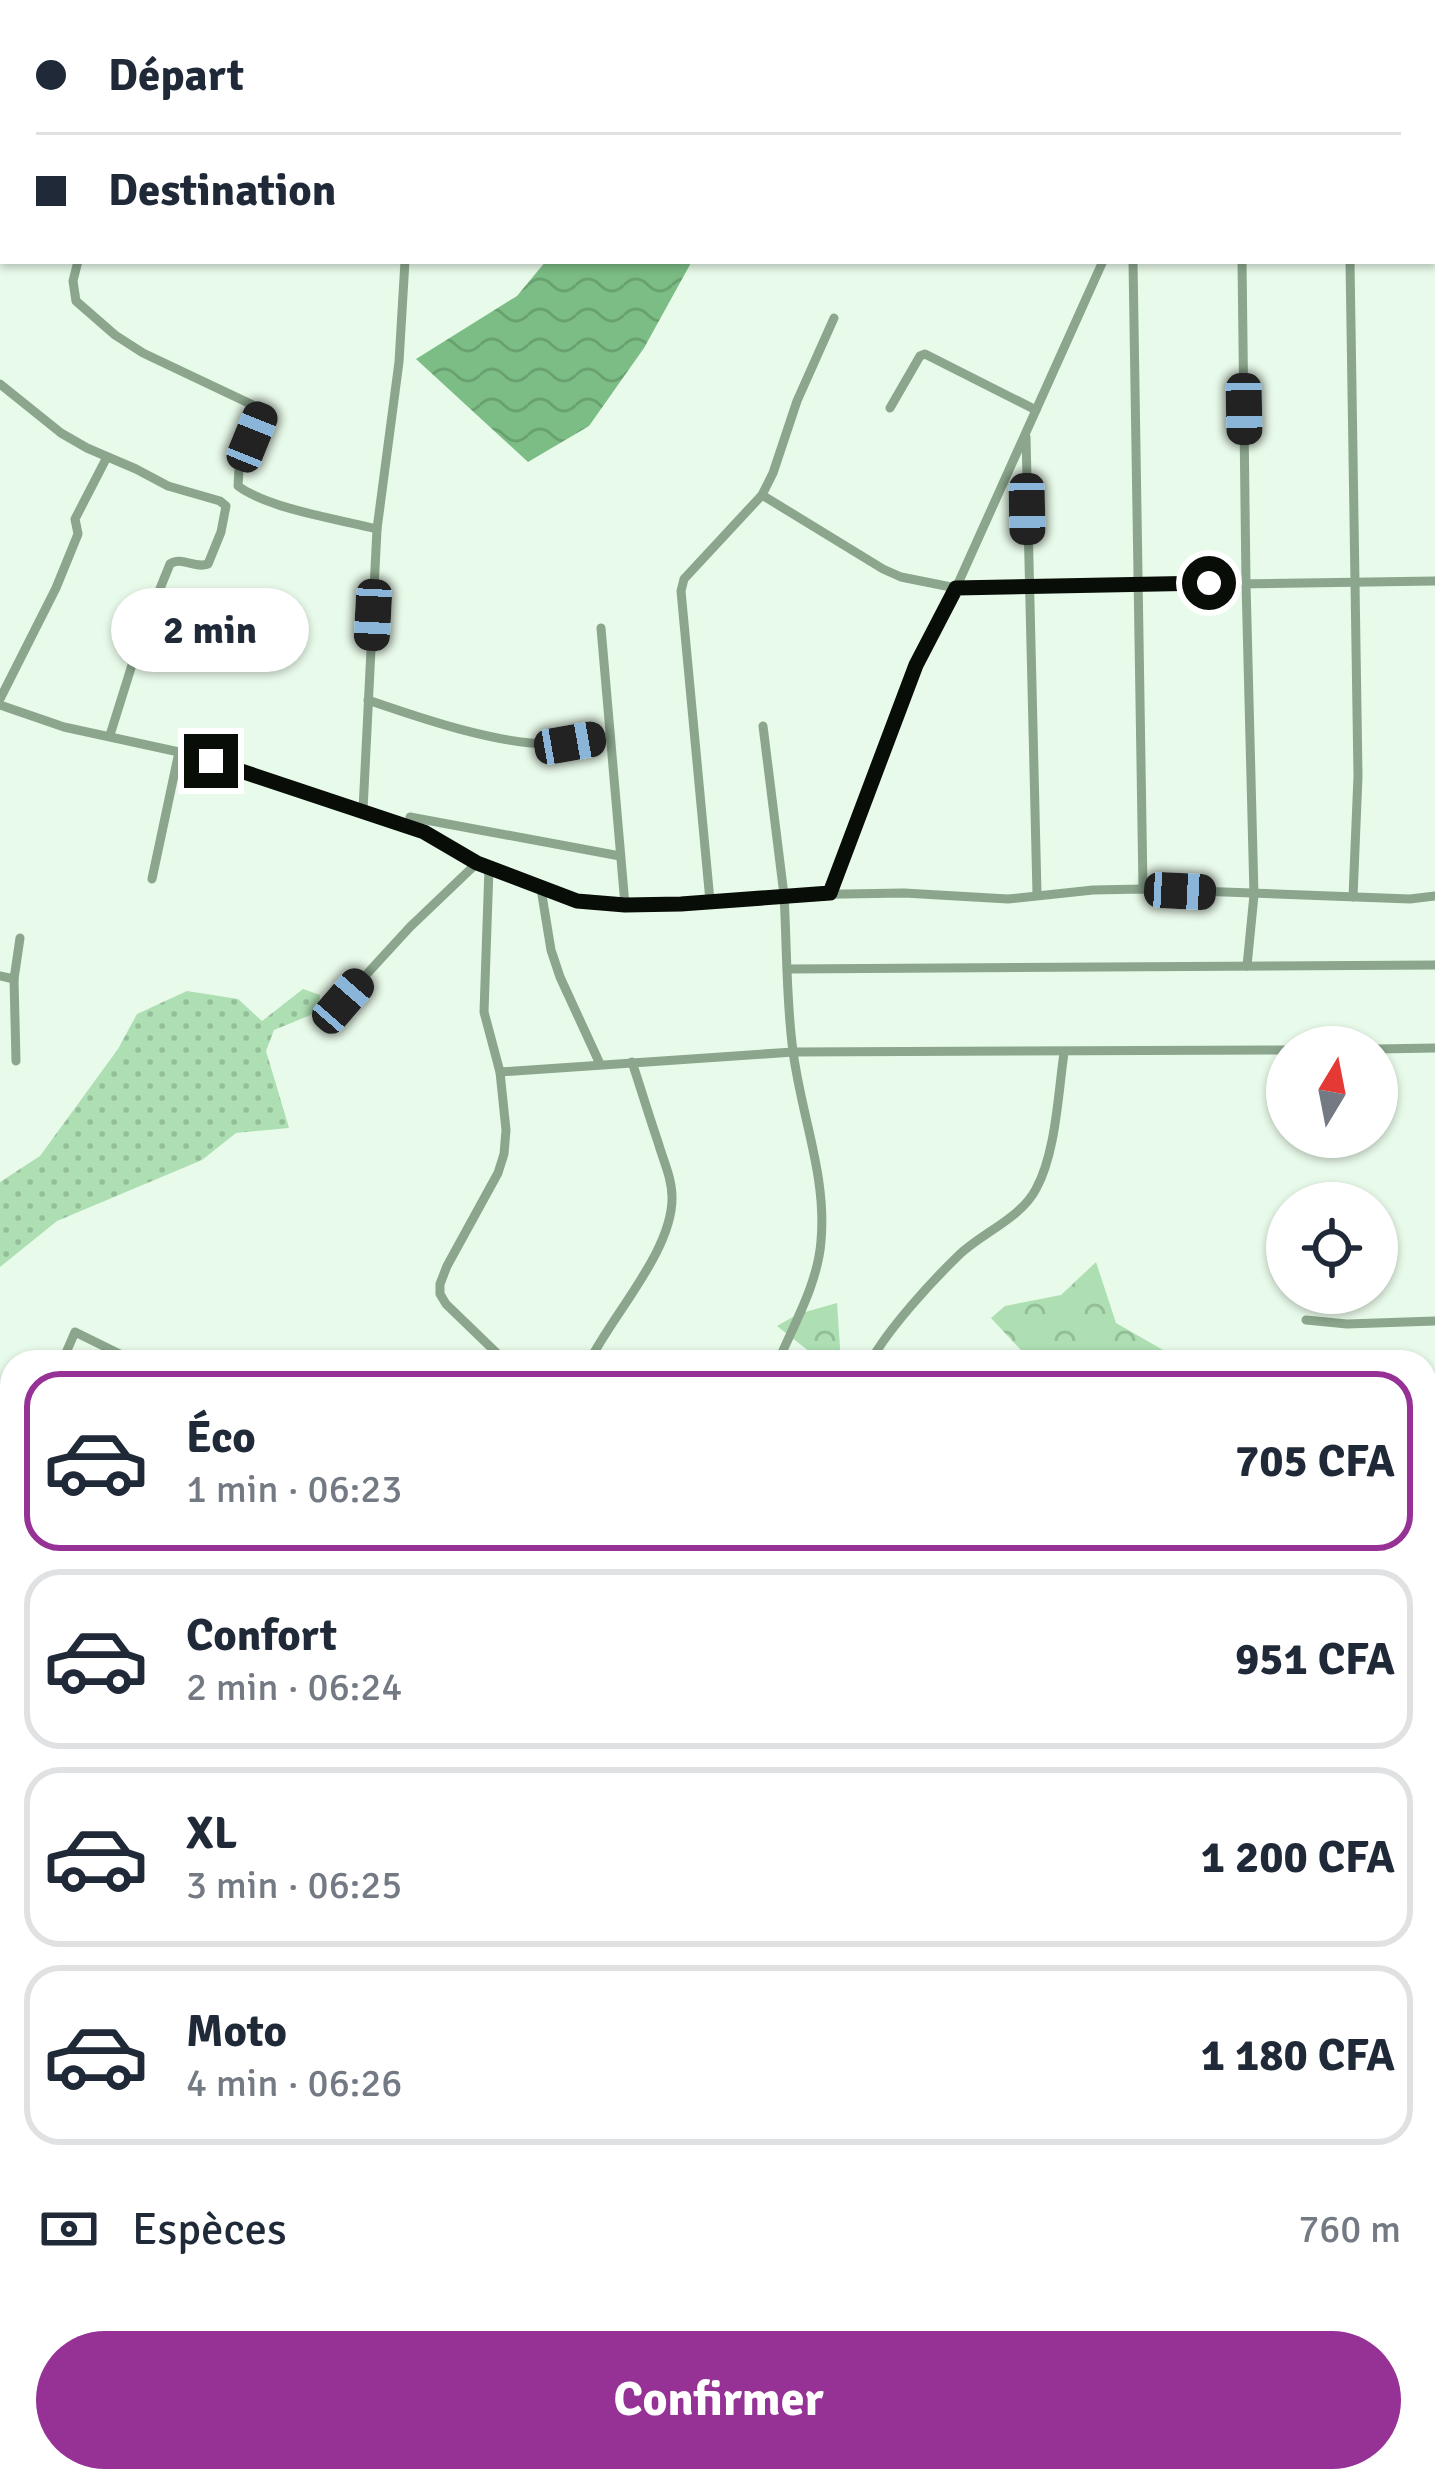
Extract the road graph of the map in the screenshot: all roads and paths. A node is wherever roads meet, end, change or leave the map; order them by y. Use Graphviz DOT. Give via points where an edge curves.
graph roads {
  1 [pos="77,264"];
  2 [pos="405,264"];
  3 [pos="1102,264"];
  4 [pos="1133,264"];
  5 [pos="1242,264"];
  6 [pos="1350,264"];
  7 [pos="835,318"];
  8 [pos="0,384"];
  9 [pos="890,409"];
  10 [pos="1036,410"];
  11 [pos="1025,432"];
  12 [pos="107,457"];
  13 [pos="762,495"];
  14 [pos="377,529"];
  15 [pos="1435,580"];
  16 [pos="1137,583"];
  17 [pos="1246,583"];
  18 [pos="1355,583"];
  19 [pos="1029,587"];
  20 [pos="956,588"];
  21 [pos="601,628"];
  22 [pos="368,700"];
  23 [pos="0,702"];
  24 [pos="763,726"];
  25 [pos="110,735"];
  26 [pos="609,736"];
  27 [pos="179,752"];
  28 [pos="363,810"];
  29 [pos="410,817"];
  30 [pos="620,856"];
  31 [pos="483,866"];
  32 [pos="152,879"];
  33 [pos="541,888"];
  34 [pos="1142,889"];
  35 [pos="830,893"];
  36 [pos="1036,894"];
  37 [pos="784,895"];
  38 [pos="1254,895"];
  39 [pos="1435,896"];
  40 [pos="1353,897"];
  41 [pos="710,901"];
  42 [pos="625,905"];
  43 [pos="20,938"];
  44 [pos="1435,965"];
  45 [pos="1247,966"];
  46 [pos="789,969"];
  47 [pos="0,976"];
  48 [pos="14,979"];
  49 [pos="343,1001"];
  50 [pos="1435,1048"];
  51 [pos="1398,1049"];
  52 [pos="1266,1050"];
  53 [pos="793,1052"];
  54 [pos="1064,1053"];
  55 [pos="16,1061"];
  56 [pos="632,1062"];
  57 [pos="600,1064"];
  58 [pos="500,1072"];
  59 [pos="1306,1320"];
  60 [pos="1435,1322"];
  61 [pos="67,1350"];
  62 [pos="111,1350"];
  63 [pos="494,1350"];
  64 [pos="595,1350"];
  65 [pos="783,1350"];
  66 [pos="879,1350"];
  1 -- 14 [label="street" via="76,301 115,335 259,408 238,486"];
  2 -- 14 [label="street"];
  3 -- 10 [label="street"];
  4 -- 16 [label="street"];
  5 -- 17 [label="street"];
  6 -- 18 [label="street"];
  7 -- 13 [label="street"];
  8 -- 12 [label="street" via="61,433"];
  9 -- 10 [label="street" via="920,356 929,354"];
  10 -- 11 [label="street"];
  11 -- 19 [label="street"];
  11 -- 20 [label="street"];
  12 -- 23 [label="street" via="75,519 78,535 56,589"];
  12 -- 25 [label="street" via="227,509 208,564 170,564"];
  13 -- 20 [label="street" via="883,569"];
  13 -- 41 [label="street" via="681,591"];
  14 -- 22 [label="street"];
  15 -- 18 [label="street"];
  16 -- 17 [label="street"];
  16 -- 19 [label="street"];
  16 -- 34 [label="street"];
  17 -- 18 [label="street"];
  17 -- 38 [label="street"];
  18 -- 40 [label="street"];
  19 -- 20 [label="street"];
  19 -- 36 [label="street"];
  20 -- 35 [label="street" via="916,665"];
  21 -- 26 [label="street"];
  22 -- 26 [label="street" via="532,743"];
  22 -- 28 [label="street"];
  23 -- 25 [label="street"];
  24 -- 37 [label="street"];
  25 -- 27 [label="street"];
  26 -- 30 [label="street"];
  27 -- 28 [label="street"];
  27 -- 32 [label="street"];
  28 -- 31 [label="street"];
  29 -- 30 [label="street"];
  30 -- 42 [label="street"];
  31 -- 33 [label="street"];
  31 -- 49 [label="street" via="410,927"];
  31 -- 58 [label="street" via="484,1012"];
  33 -- 42 [label="street"];
  33 -- 57 [label="street" via="560,977"];
  34 -- 36 [label="street"];
  34 -- 38 [label="street"];
  35 -- 36 [label="street"];
  35 -- 37 [label="street"];
  37 -- 41 [label="street"];
  37 -- 46 [label="street"];
  38 -- 40 [label="street"];
  38 -- 45 [label="street"];
  39 -- 40 [label="street"];
  41 -- 42 [label="street"];
  43 -- 48 [label="street"];
  44 -- 45 [label="street"];
  45 -- 46 [label="street"];
  46 -- 53 [label="street"];
  47 -- 48 [label="street"];
  48 -- 55 [label="street"];
  50 -- 51 [label="street"];
  52 -- 54 [label="street"];
  53 -- 54 [label="street"];
  53 -- 56 [label="street"];
  53 -- 65 [label="street" via="821,1190 821,1246"];
  54 -- 66 [label="street" via="1038,1187 958,1256"];
  56 -- 57 [label="street"];
  56 -- 64 [label="street" via="671,1184 671,1218"];
  57 -- 58 [label="street"];
  58 -- 63 [label="street" via="504,1154 440,1284 446,1304"];
  59 -- 60 [label="street"];
  61 -- 62 [label="street" via="75,1333"];
}
